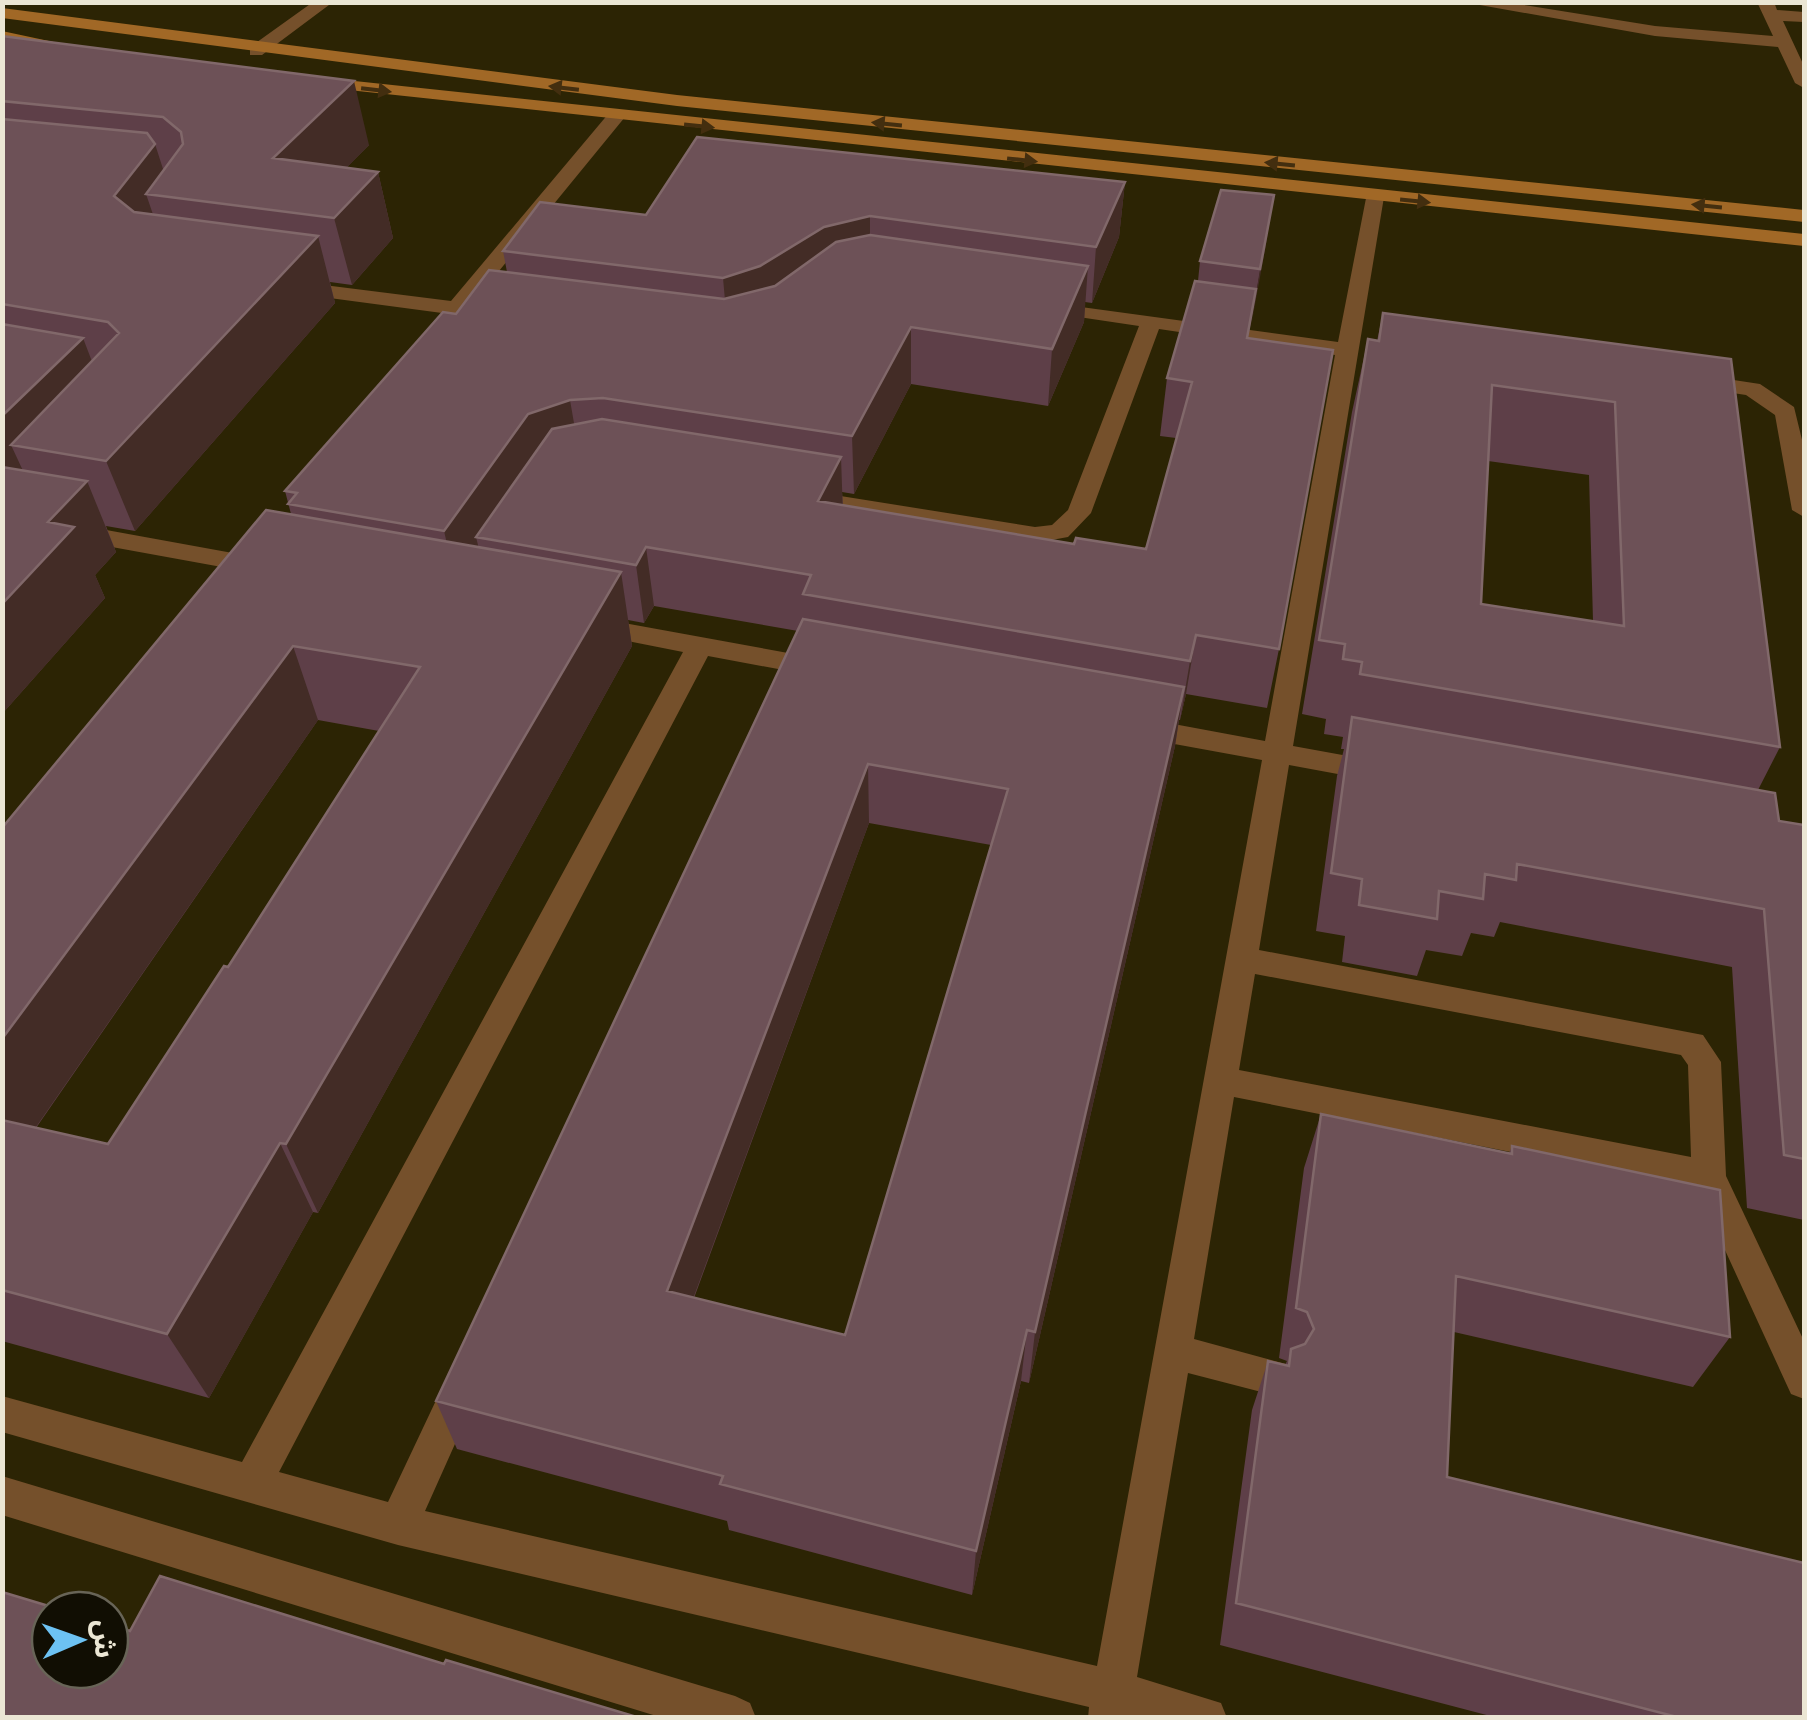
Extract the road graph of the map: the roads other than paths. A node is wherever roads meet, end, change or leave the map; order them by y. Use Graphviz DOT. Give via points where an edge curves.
graph roads {
  1 [pos="325,2"];
  2 [pos="1472,2"];
  3 [pos="1520,7"];
  4 [pos="1768,9"];
  5 [pos="2,13"];
  6 [pos="1804,18"];
  7 [pos="2,36"];
  8 [pos="1783,42"];
  9 [pos="77,48"];
  10 [pos="256,51"];
  11 [pos="305,81"];
  12 [pos="1804,82"];
  13 [pos="616,117"];
  14 [pos="1374,197"];
  15 [pos="1804,216"];
  16 [pos="1804,240"];
  17 [pos="261,284"];
  18 [pos="1020,303"];
  19 [pos="456,309"];
  20 [pos="515,316"];
  21 [pos="1151,322"];
  22 [pos="432,339"];
  23 [pos="1355,340"];
  24 [pos="1675,378"];
  25 [pos="45,494"];
  26 [pos="784,494"];
  27 [pos="1804,510"];
  28 [pos="10,520"];
  29 [pos="271,534"];
  30 [pos="246,564"];
  31 [pos="301,574"];
  32 [pos="222,593"];
  33 [pos="563,621"];
  34 [pos="700,645"];
  35 [pos="795,662"];
  36 [pos="852,674"];
  37 [pos="778,698"];
  38 [pos="1103,721"];
  39 [pos="1276,754"];
  40 [pos="1413,778"];
  41 [pos="1243,959"];
  42 [pos="1219,1080"];
  43 [pos="1709,1176"];
  44 [pos="1172,1351"];
  45 [pos="472,1364"];
  46 [pos="1273,1377"];
  47 [pos="1804,1382"];
  48 [pos="2,1414"];
  49 [pos="252,1484"];
  50 [pos="2,1495"];
  51 [pos="398,1525"];
  52 [pos="1111,1704"];
  53 [pos="736,1718"];
  54 [pos="1206,1718"];
  1 -- 10 [label="street"];
  2 -- 3 [label="street"];
  3 -- 8 [label="street" via="1654,31"];
  4 -- 6 [label="street"];
  4 -- 8 [label="street"];
  5 -- 10 [label="street"];
  7 -- 9 [label="street"];
  8 -- 12 [label="street"];
  15 -- 10 [label="street, one-way" via="654,99"];
  11 -- 13 [label="street, one-way"];
  13 -- 14 [label="street, one-way"];
  13 -- 19 [label="street"];
  14 -- 16 [label="street, one-way"];
  14 -- 23 [label="street"];
  17 -- 19 [label="street"];
  18 -- 21 [label="street"];
  19 -- 20 [label="street"];
  19 -- 22 [label="street"];
  21 -- 23 [label="street"];
  21 -- 26 [label="street" via="1079,513 1059,532 1035,534"];
  23 -- 39 [label="street"];
  24 -- 27 [label="street" via="1752,389 1778,403 1786,412"];
  25 -- 28 [label="street"];
  28 -- 30 [label="street"];
  29 -- 30 [label="street"];
  30 -- 31 [label="street"];
  30 -- 32 [label="street"];
  33 -- 34 [label="street"];
  34 -- 35 [label="street"];
  34 -- 49 [label="street"];
  35 -- 36 [label="street"];
  35 -- 37 [label="street"];
  38 -- 39 [label="street"];
  39 -- 40 [label="street"];
  39 -- 41 [label="street"];
  41 -- 42 [label="street"];
  41 -- 43 [label="street" via="1691,1044 1704,1062"];
  42 -- 43 [label="street"];
  42 -- 44 [label="street"];
  43 -- 47 [label="street"];
  44 -- 46 [label="street"];
  44 -- 52 [label="street"];
  45 -- 51 [label="street"];
  48 -- 49 [label="street"];
  49 -- 51 [label="street"];
  50 -- 53 [label="street"];
  51 -- 52 [label="street"];
  52 -- 54 [label="street"];
}
